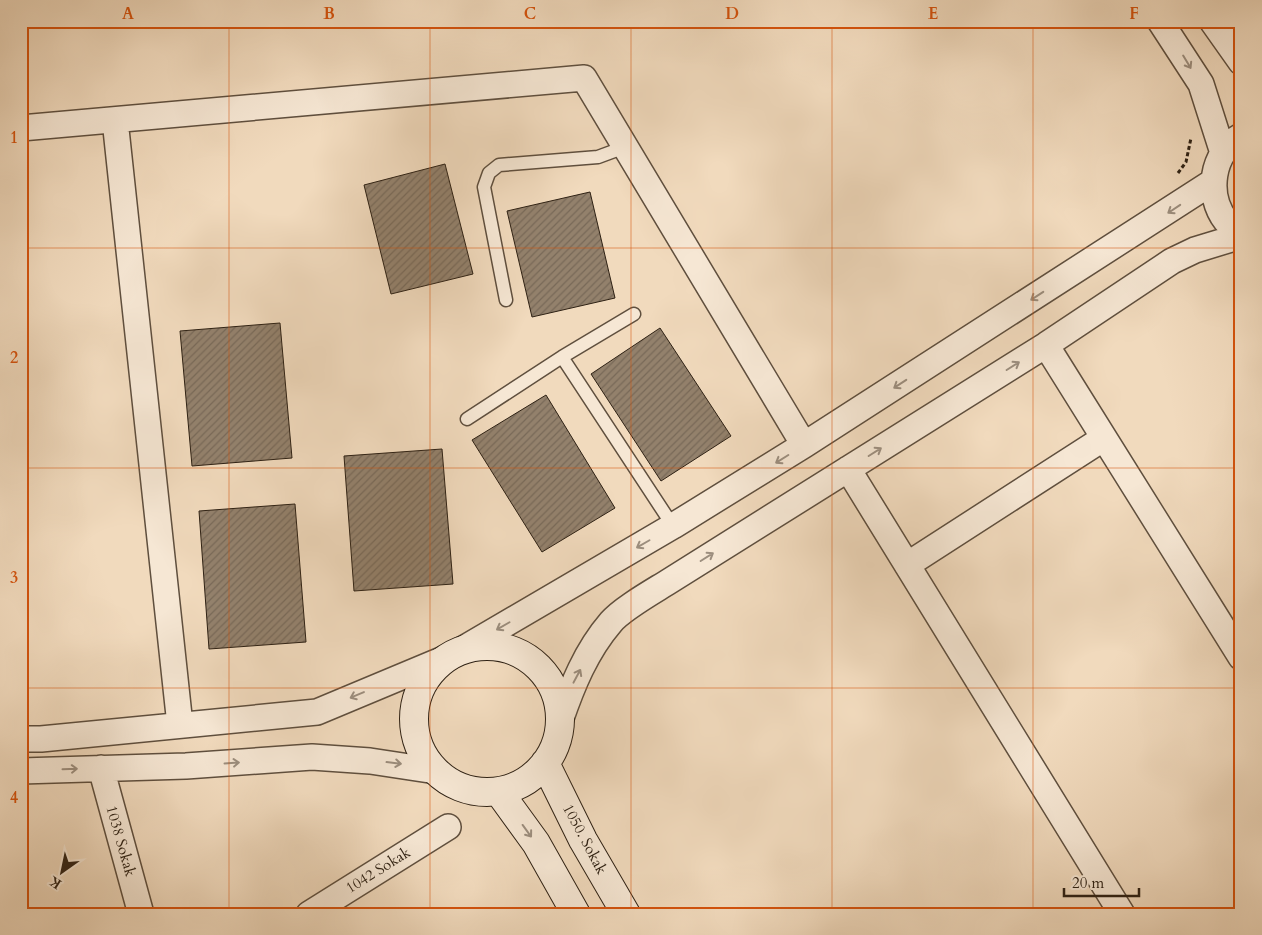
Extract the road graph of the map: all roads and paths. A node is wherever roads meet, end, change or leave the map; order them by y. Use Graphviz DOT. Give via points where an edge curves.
graph roads {
  1 [pos="1160,21"];
  2 [pos="1212,21"];
  3 [pos="1241,62"];
  4 [pos="115,120"];
  5 [pos="21,128"];
  6 [pos="1191,133"];
  7 [pos="1241,136"];
  8 [pos="625,147"];
  9 [pos="1223,153"];
  10 [pos="1214,181"];
  11 [pos="1178,205"];
  12 [pos="1241,235"];
  13 [pos="506,300"];
  14 [pos="634,314"];
  15 [pos="1046,345"];
  16 [pos="562,357"];
  17 [pos="467,419"];
  18 [pos="1104,438"];
  19 [pos="804,445"];
  20 [pos="848,469"];
  21 [pos="673,526"];
  22 [pos="907,565"];
  23 [pos="451,656"];
  24 [pos="1241,657"];
  25 [pos="560,721"];
  26 [pos="180,725"];
  27 [pos="21,739"];
  28 [pos="545,763"];
  29 [pos="101,768"];
  30 [pos="21,771"];
  31 [pos="436,771"];
  32 [pos="499,792"];
  33 [pos="448,827"];
  34 [pos="141,914"];
  35 [pos="309,914"];
  36 [pos="576,914"];
  37 [pos="626,914"];
  38 [pos="1122,914"];
  1 -- 9 [label="street, one-way" via="1201,84"];
  2 -- 3 [label="street"];
  4 -- 5 [label="street"];
  4 -- 8 [label="street" via="555,78 584,78"];
  4 -- 26 [label="street"];
  6 -- 11 [label="path" via="1186,162 1172,184"];
  7 -- 9 [label="street"];
  8 -- 13 [label="lane" via="598,157 499,165 489,173 484,187"];
  8 -- 19 [label="street"];
  9 -- 10 [label="street"];
  10 -- 11 [label="street"];
  10 -- 12 [label="street" via="1217,206 1226,222"];
  11 -- 19 [label="street, one-way"];
  12 -- 15 [label="street" via="1172,261"];
  14 -- 16 [label="lane"];
  15 -- 18 [label="street"];
  20 -- 15 [label="street, one-way"];
  16 -- 17 [label="lane"];
  16 -- 21 [label="lane"];
  18 -- 22 [label="street"];
  18 -- 24 [label="street"];
  19 -- 21 [label="street, one-way"];
  20 -- 22 [label="street"];
  25 -- 20 [label="street, one-way" via="571,686 612,621"];
  21 -- 23 [label="street, one-way"];
  22 -- 38 [label="street"];
  23 -- 25 [label="street" via="461,650 483,646 506,649 527,658 544,674 556,696"];
  23 -- 26 [label="street, one-way" via="318,712"];
  23 -- 31 [label="street" via="440,662 425,679 416,700 414,723 418,746"];
  25 -- 28 [label="street" via="555,746"];
  26 -- 27 [label="street"];
  28 -- 32 [label="street" via="522,784"];
  28 -- 37 [label="street, 1050. Sokak" via="583,840"];
  30 -- 29 [label="street, one-way"];
  29 -- 31 [label="street, one-way" via="312,758 370,760"];
  29 -- 34 [label="street, 1038 Sokak"];
  31 -- 32 [label="street" via="449,782 473,791"];
  32 -- 36 [label="street, one-way" via="536,843"];
  33 -- 35 [label="street, 1042 Sokak"];
}
